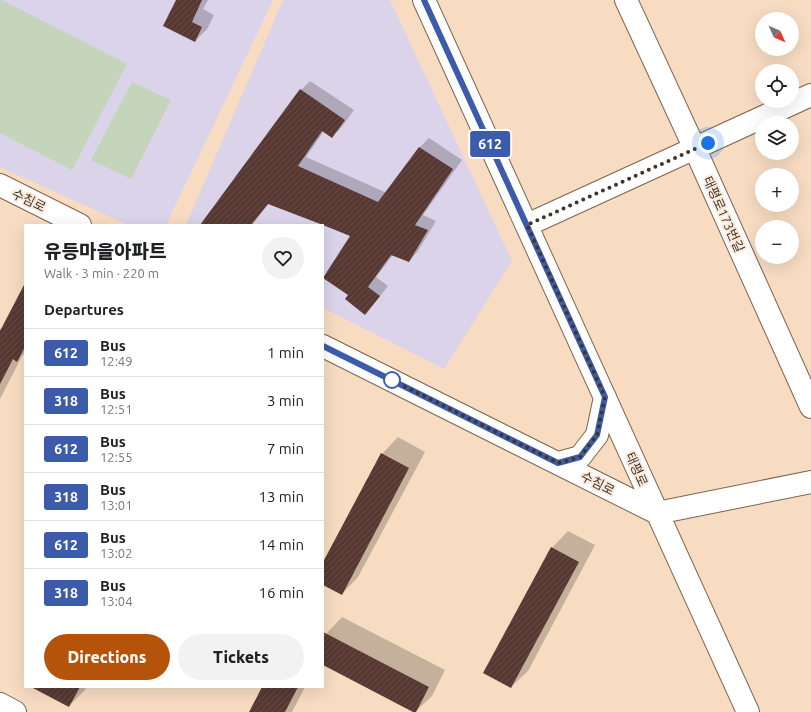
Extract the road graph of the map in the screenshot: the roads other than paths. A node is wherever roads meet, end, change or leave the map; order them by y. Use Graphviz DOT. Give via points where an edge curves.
graph roads {
  1 [pos="424,0"];
  2 [pos="626,0"];
  3 [pos="811,96"];
  4 [pos="695,149"];
  5 [pos="0,185"];
  6 [pos="78,224"];
  7 [pos="527,225"];
  8 [pos="324,346"];
  9 [pos="605,397"];
  10 [pos="811,406"];
  11 [pos="558,463"];
  12 [pos="811,482"];
  13 [pos="657,513"];
  14 [pos="0,704"];
  15 [pos="15,712"];
  16 [pos="748,712"];
  1 -- 7 [label="main road, 태평로"];
  2 -- 4 [label="main road, 태평로173번길"];
  3 -- 4 [label="main road"];
  4 -- 7 [label="main road"];
  4 -- 10 [label="main road, 태평로173번길"];
  5 -- 6 [label="main road, 수침로"];
  7 -- 9 [label="main road, 태평로"];
  8 -- 11 [label="main road, 수침로"];
  9 -- 11 [label="main road" via="597,435 580,457"];
  9 -- 13 [label="main road, 태평로"];
  11 -- 13 [label="main road, 수침로"];
  12 -- 13 [label="main road"];
  13 -- 16 [label="main road, 태평로"];
  14 -- 15 [label="main road"];
}
